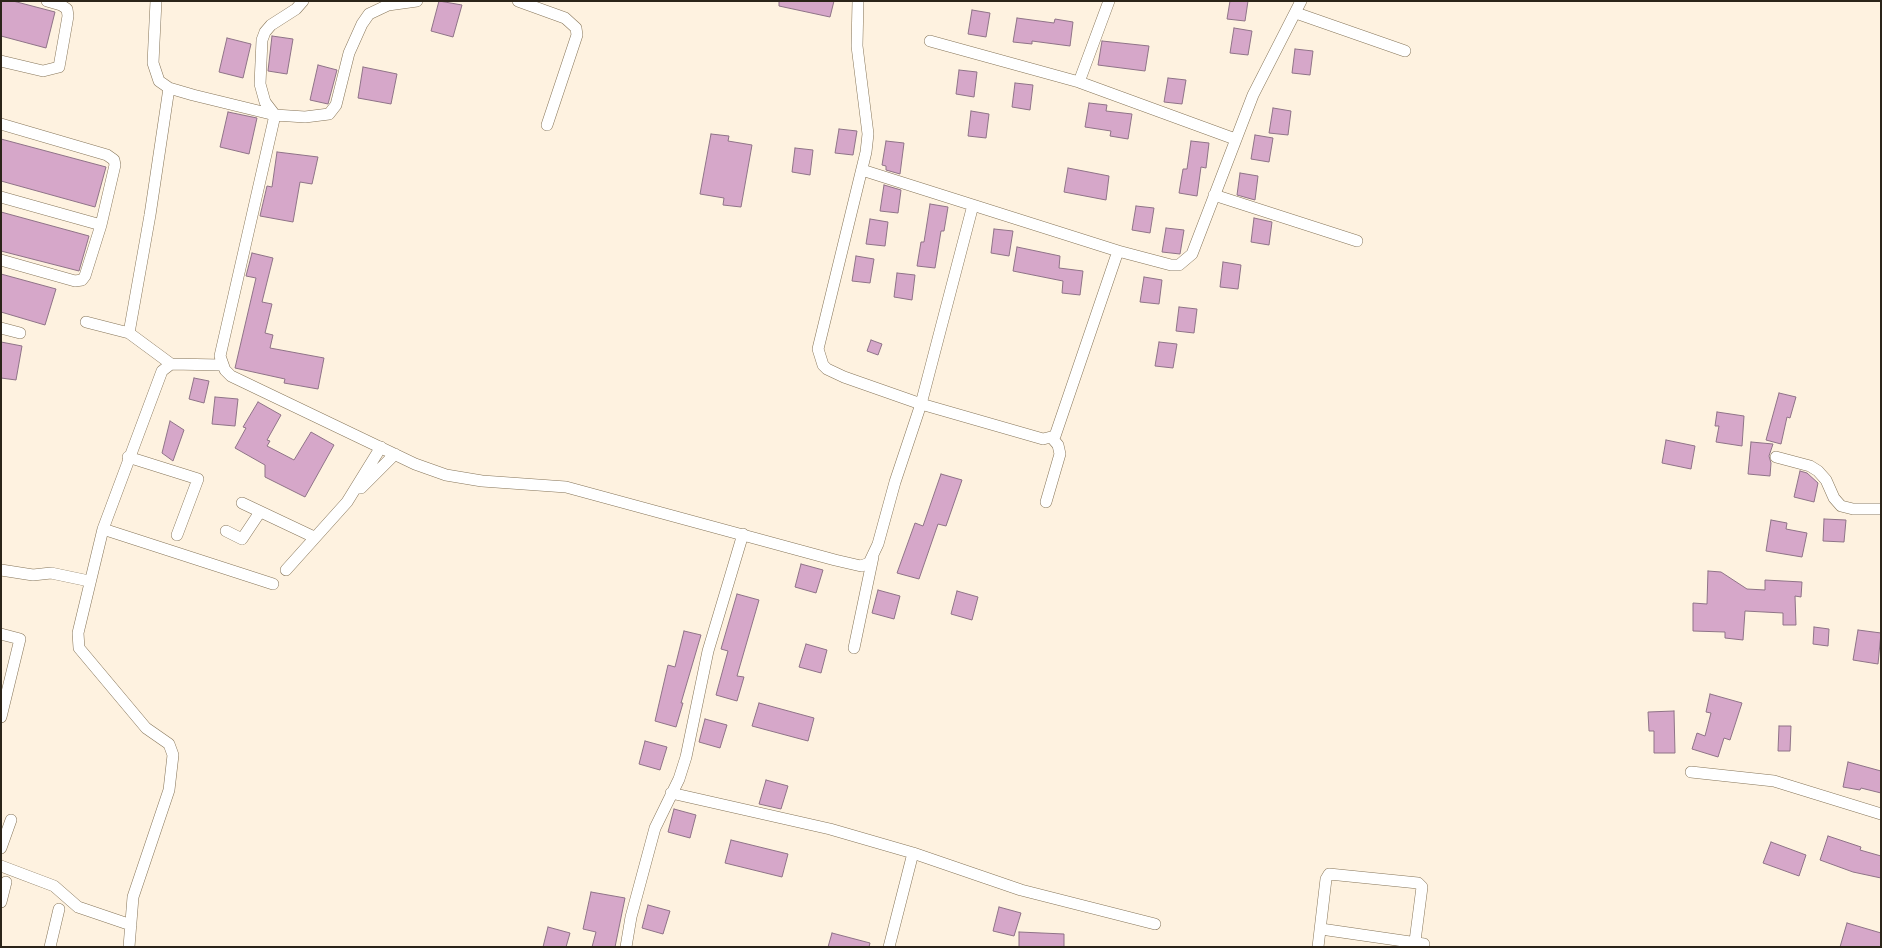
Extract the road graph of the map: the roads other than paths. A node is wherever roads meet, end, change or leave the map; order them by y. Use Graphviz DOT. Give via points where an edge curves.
graph roads {
  1 [pos="47,1"];
  2 [pos="156,1"];
  3 [pos="303,1"];
  4 [pos="417,1"];
  5 [pos="518,1"];
  6 [pos="858,1"];
  7 [pos="1109,1"];
  8 [pos="1301,1"];
  9 [pos="1296,12"];
  10 [pos="930,41"];
  11 [pos="1405,51"];
  12 [pos="1,61"];
  13 [pos="1079,82"];
  14 [pos="169,88"];
  15 [pos="275,115"];
  16 [pos="1,124"];
  17 [pos="547,125"];
  18 [pos="1235,139"];
  19 [pos="862,170"];
  20 [pos="1214,195"];
  21 [pos="1,197"];
  22 [pos="973,205"];
  23 [pos="101,225"];
  24 [pos="1357,241"];
  25 [pos="1118,251"];
  26 [pos="1,260"];
  27 [pos="86,322"];
  28 [pos="1,328"];
  29 [pos="20,333"];
  30 [pos="129,333"];
  31 [pos="171,364"];
  32 [pos="221,365"];
  33 [pos="921,404"];
  34 [pos="1052,438"];
  35 [pos="381,447"];
  36 [pos="394,454"];
  37 [pos="128,457"];
  38 [pos="1776,457"];
  39 [pos="347,502"];
  40 [pos="1046,502"];
  41 [pos="242,503"];
  42 [pos="1881,508"];
  43 [pos="260,512"];
  44 [pos="104,529"];
  45 [pos="226,531"];
  46 [pos="743,534"];
  47 [pos="177,535"];
  48 [pos="314,537"];
  49 [pos="874,556"];
  50 [pos="286,570"];
  51 [pos="2,572"];
  52 [pos="89,581"];
  53 [pos="273,584"];
  54 [pos="1,634"];
  55 [pos="854,648"];
  56 [pos="1,718"];
  57 [pos="1691,772"];
  58 [pos="672,793"];
  59 [pos="1881,814"];
  60 [pos="11,820"];
  61 [pos="1,848"];
  62 [pos="913,853"];
  63 [pos="1,866"];
  64 [pos="6,882"];
  65 [pos="1,902"];
  66 [pos="59,909"];
  67 [pos="1155,924"];
  68 [pos="131,925"];
  69 [pos="1321,929"];
  70 [pos="50,947"];
  71 [pos="129,947"];
  72 [pos="626,947"];
  73 [pos="889,947"];
  74 [pos="1318,947"];
  1 -- 12 [label="street" via="67,9 59,67 43,71"];
  2 -- 14 [label="street" via="153,63 159,81"];
  3 -- 15 [label="street" via="271,26 262,40 260,84 265,102"];
  4 -- 15 [label="street" via="378,8 362,24 350,52 336,105 330,114 319,117"];
  5 -- 17 [label="street" via="565,18 576,28 577,35"];
  6 -- 19 [label="street" via="858,46 868,120"];
  7 -- 13 [label="street"];
  8 -- 9 [label="street"];
  9 -- 11 [label="street"];
  9 -- 18 [label="street"];
  10 -- 13 [label="street"];
  13 -- 18 [label="street"];
  14 -- 15 [label="street"];
  14 -- 30 [label="street"];
  15 -- 32 [label="street" via="220,356"];
  16 -- 23 [label="street" via="107,155 114,160"];
  18 -- 20 [label="street"];
  19 -- 22 [label="street"];
  19 -- 33 [label="street" via="818,349 820,358 827,369 844,377"];
  20 -- 24 [label="street"];
  20 -- 25 [label="street" via="1192,254 1179,265"];
  21 -- 23 [label="street"];
  22 -- 25 [label="street"];
  22 -- 33 [label="street"];
  23 -- 26 [label="street" via="82,280"];
  25 -- 34 [label="street" via="1060,424"];
  27 -- 30 [label="street"];
  28 -- 29 [label="street"];
  30 -- 31 [label="street"];
  31 -- 32 [label="street"];
  31 -- 37 [label="street" via="162,371"];
  32 -- 35 [label="street" via="231,376"];
  33 -- 34 [label="street" via="1043,439"];
  33 -- 49 [label="street"];
  34 -- 40 [label="street" via="1058,444 1060,454"];
  35 -- 36 [label="street"];
  35 -- 39 [label="street"];
  36 -- 39 [label="street"];
  36 -- 46 [label="street" via="446,475 566,487"];
  37 -- 44 [label="street"];
  37 -- 47 [label="street" via="198,479"];
  38 -- 42 [label="street" via="1818,471 1841,506"];
  39 -- 48 [label="street"];
  41 -- 43 [label="street"];
  43 -- 45 [label="street" via="242,539"];
  43 -- 48 [label="street"];
  44 -- 52 [label="street"];
  44 -- 53 [label="street"];
  46 -- 49 [label="street" via="851,565 869,563"];
  46 -- 58 [label="street" via="708,651 686,757"];
  48 -- 50 [label="street"];
  49 -- 55 [label="street"];
  51 -- 52 [label="street" via="51,573"];
  52 -- 68 [label="street" via="78,633 79,648 146,728 169,744 173,755 169,790 134,897"];
  54 -- 56 [label="street" via="20,639"];
  57 -- 59 [label="street" via="1774,781"];
  58 -- 62 [label="street" via="830,829"];
  58 -- 72 [label="street" via="655,828"];
  60 -- 61 [label="street"];
  62 -- 67 [label="street" via="1020,890"];
  62 -- 73 [label="street"];
  63 -- 68 [label="street" via="54,886 78,907"];
  64 -- 65 [label="street"];
  66 -- 70 [label="street"];
  68 -- 71 [label="street"];
  69 -- 69 [label="street" via="1419,942 1422,887 1418,883 1329,874"];
  69 -- 74 [label="street"];
}
